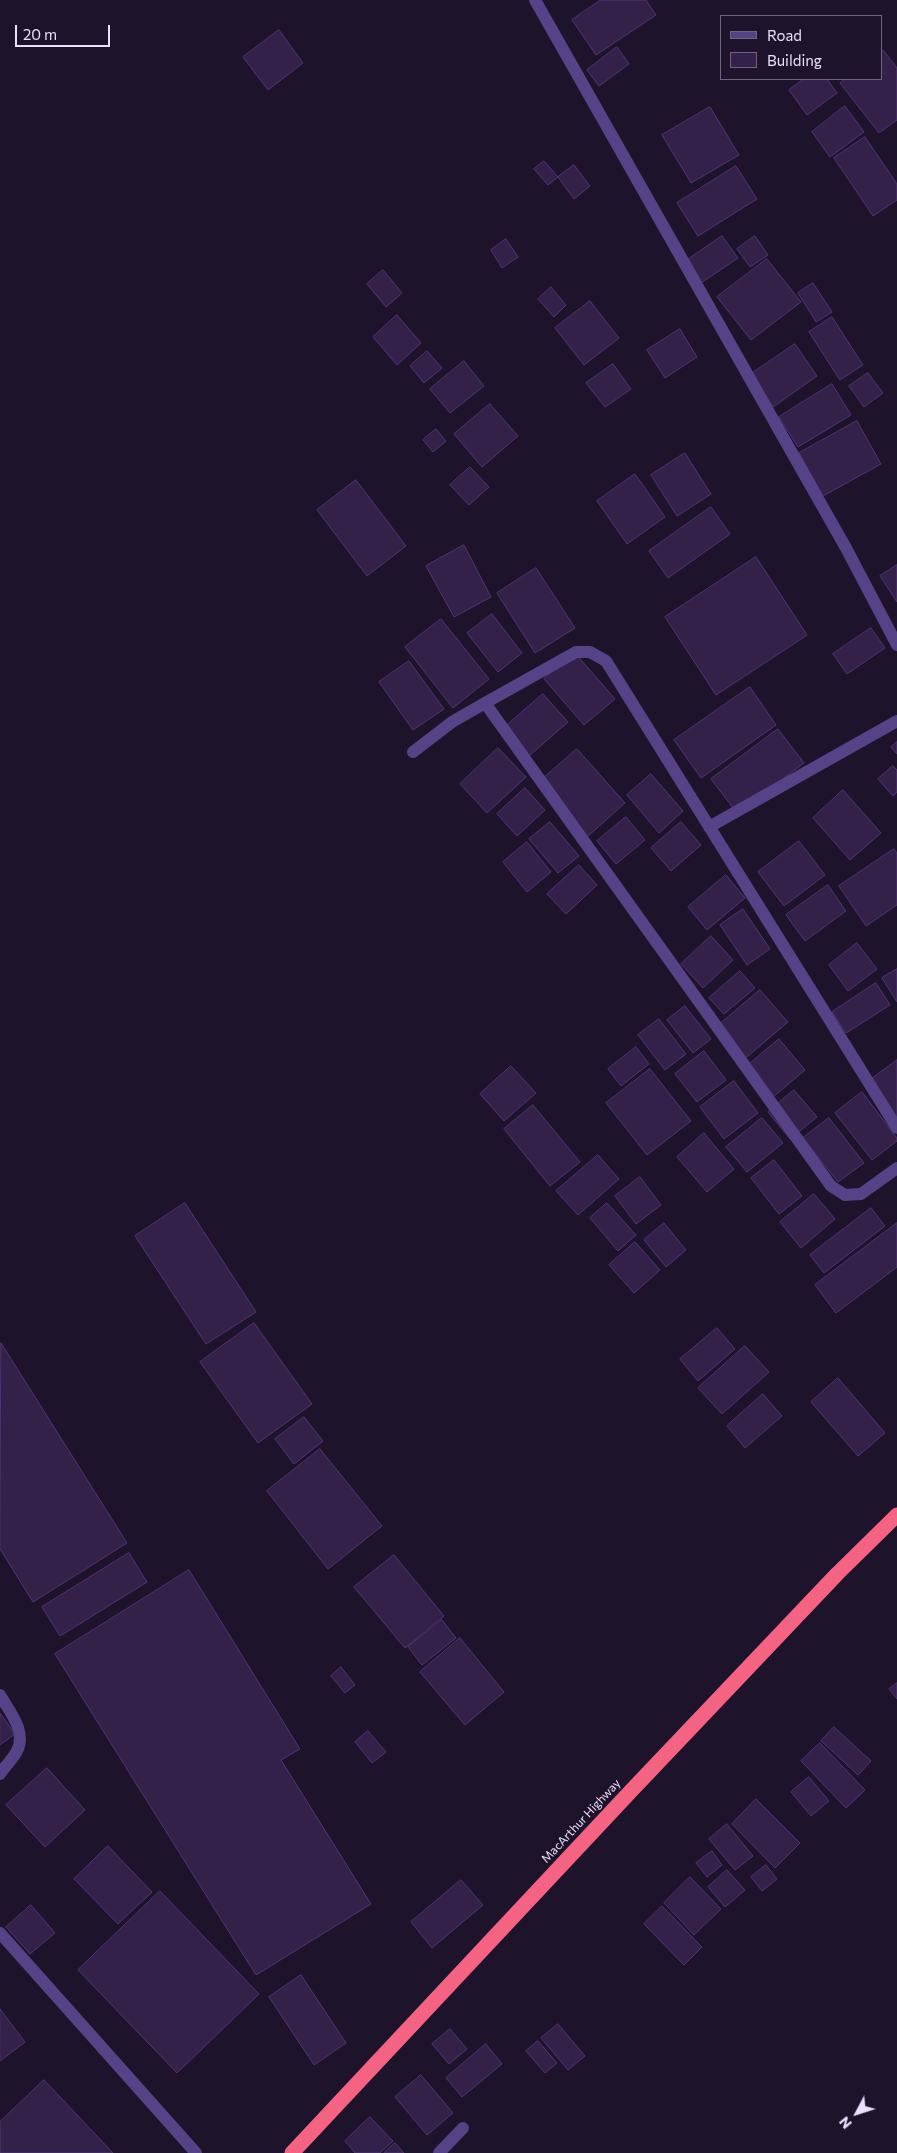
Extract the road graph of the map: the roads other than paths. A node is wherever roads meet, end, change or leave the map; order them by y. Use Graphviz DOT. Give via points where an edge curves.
graph roads {
  1 [pos="535,0"];
  2 [pos="897,645"];
  3 [pos="485,703"];
  4 [pos="897,721"];
  5 [pos="413,752"];
  6 [pos="709,827"];
  7 [pos="897,1128"];
  8 [pos="897,1168"];
  9 [pos="897,1515"];
  10 [pos="0,1695"];
  11 [pos="0,1774"];
  12 [pos="0,1933"];
  13 [pos="463,2128"];
  14 [pos="196,2153"];
  15 [pos="292,2153"];
  16 [pos="439,2153"];
  1 -- 2 [label="street" via="841,540"];
  3 -- 5 [label="street" via="452,722"];
  3 -- 6 [label="street" via="576,652 590,652 606,661"];
  3 -- 8 [label="street" via="831,1186 846,1195 861,1194"];
  4 -- 6 [label="street"];
  6 -- 7 [label="street"];
  9 -- 15 [label="highway, MacArthur Highway" via="650,1771"];
  10 -- 11 [label="street" via="18,1726 20,1740 17,1751"];
  12 -- 14 [label="street"];
  13 -- 16 [label="street"];
}
